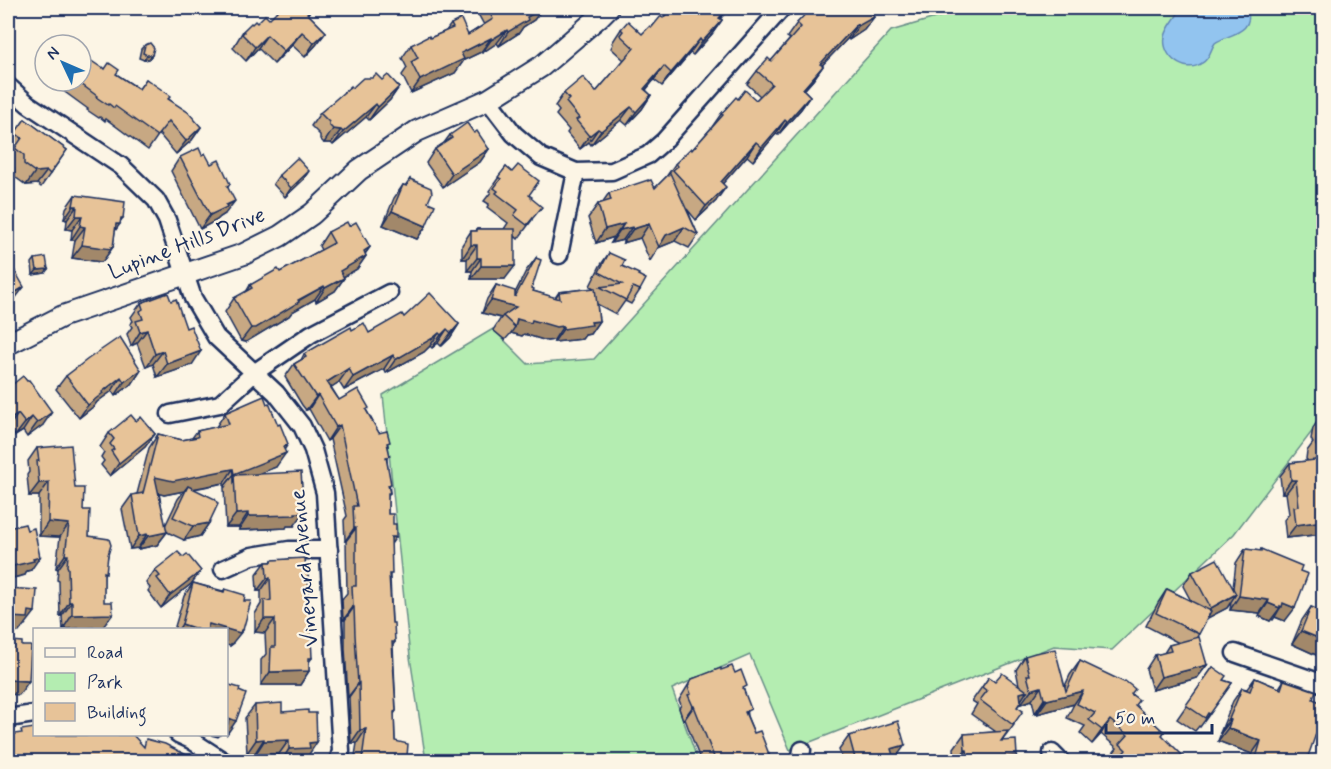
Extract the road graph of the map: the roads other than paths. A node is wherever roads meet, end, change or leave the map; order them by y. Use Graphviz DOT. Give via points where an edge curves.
graph roads {
  1 [pos="608,8"];
  2 [pos="782,8"];
  3 [pos="8,86"];
  4 [pos="488,100"];
  5 [pos="576,172"];
  6 [pos="559,255"];
  7 [pos="185,273"];
  8 [pos="390,293"];
  9 [pos="8,344"];
  10 [pos="254,373"];
  11 [pos="170,414"];
  12 [pos="329,550"];
  13 [pos="223,569"];
  14 [pos="1235,653"];
  15 [pos="1323,684"];
  16 [pos="33,714"];
  17 [pos="8,718"];
  18 [pos="181,736"];
  19 [pos="225,762"];
  20 [pos="338,762"];
  1 -- 4 [label="street, Lupine Hills Drive" via="542,66"];
  2 -- 5 [label="street" via="648,155 612,171"];
  3 -- 7 [label="street, Vineyard Avenue" via="28,104 121,166 156,200"];
  4 -- 5 [label="street" via="514,134 541,157"];
  4 -- 7 [label="street, Lupine Hills Drive" via="417,131 359,170 312,214 280,236 244,254"];
  5 -- 6 [label="street"];
  7 -- 9 [label="street, Lupine Hills Drive" via="63,316"];
  7 -- 10 [label="street, Vineyard Avenue" via="193,298 216,337"];
  8 -- 10 [label="street" via="311,334"];
  10 -- 11 [label="street" via="220,404"];
  10 -- 12 [label="street, Vineyard Avenue" via="302,426 313,450 326,493"];
  12 -- 13 [label="street" via="289,550 252,556"];
  12 -- 20 [label="street, Vineyard Avenue" via="341,751"];
  14 -- 15 [label="street"];
  16 -- 17 [label="street"];
  18 -- 19 [label="street"];
}
